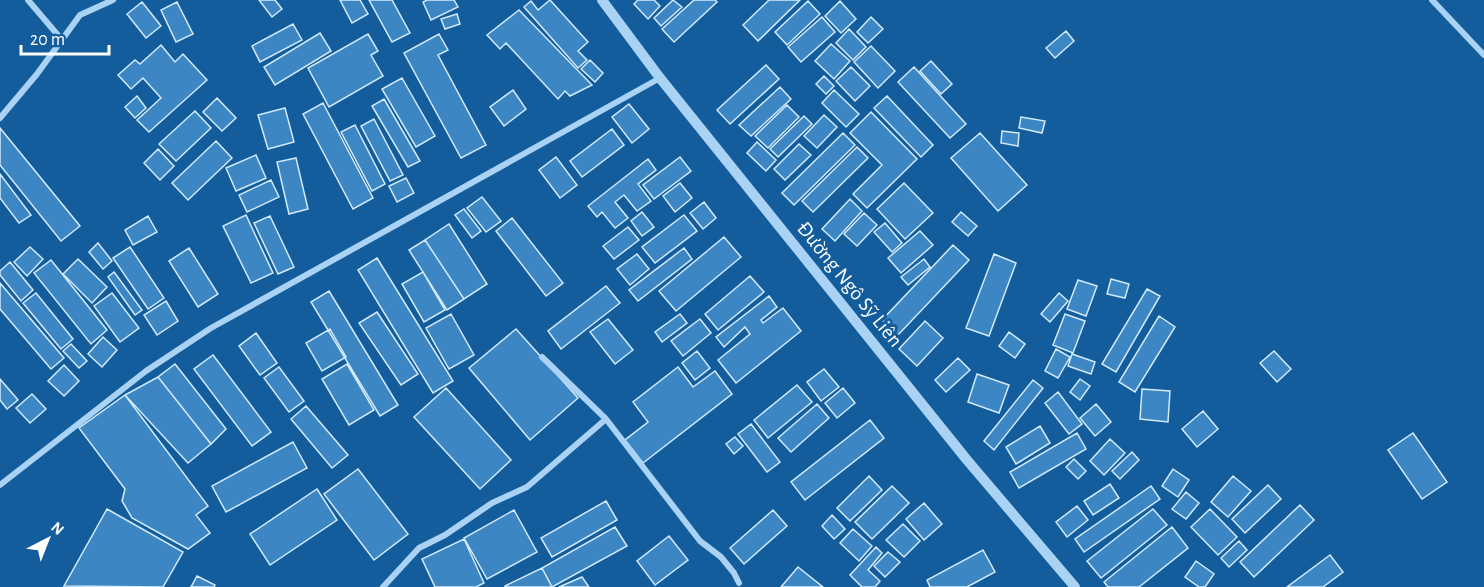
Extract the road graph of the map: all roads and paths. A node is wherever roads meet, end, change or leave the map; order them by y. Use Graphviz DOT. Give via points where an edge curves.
graph roads {
  1 [pos="28,0"];
  2 [pos="113,0"];
  3 [pos="602,0"];
  4 [pos="1432,0"];
  5 [pos="62,40"];
  6 [pos="1484,55"];
  7 [pos="660,78"];
  8 [pos="0,118"];
  9 [pos="542,357"];
  10 [pos="606,419"];
  11 [pos="0,485"];
  12 [pos="739,583"];
  13 [pos="383,587"];
  14 [pos="1075,587"];
  1 -- 5 [label="street"];
  2 -- 5 [label="street" via="80,15"];
  3 -- 7 [label="street, Đường Ngô Sỹ Liên"];
  4 -- 6 [label="street"];
  5 -- 8 [label="street"];
  7 -- 11 [label="street" via="211,328 146,371"];
  7 -- 14 [label="street, Đường Ngô Sỹ Liên" via="967,460"];
  9 -- 10 [label="street"];
  10 -- 12 [label="street" via="700,541 721,557"];
  10 -- 13 [label="street" via="527,487 492,503 446,535 419,548"];
}
